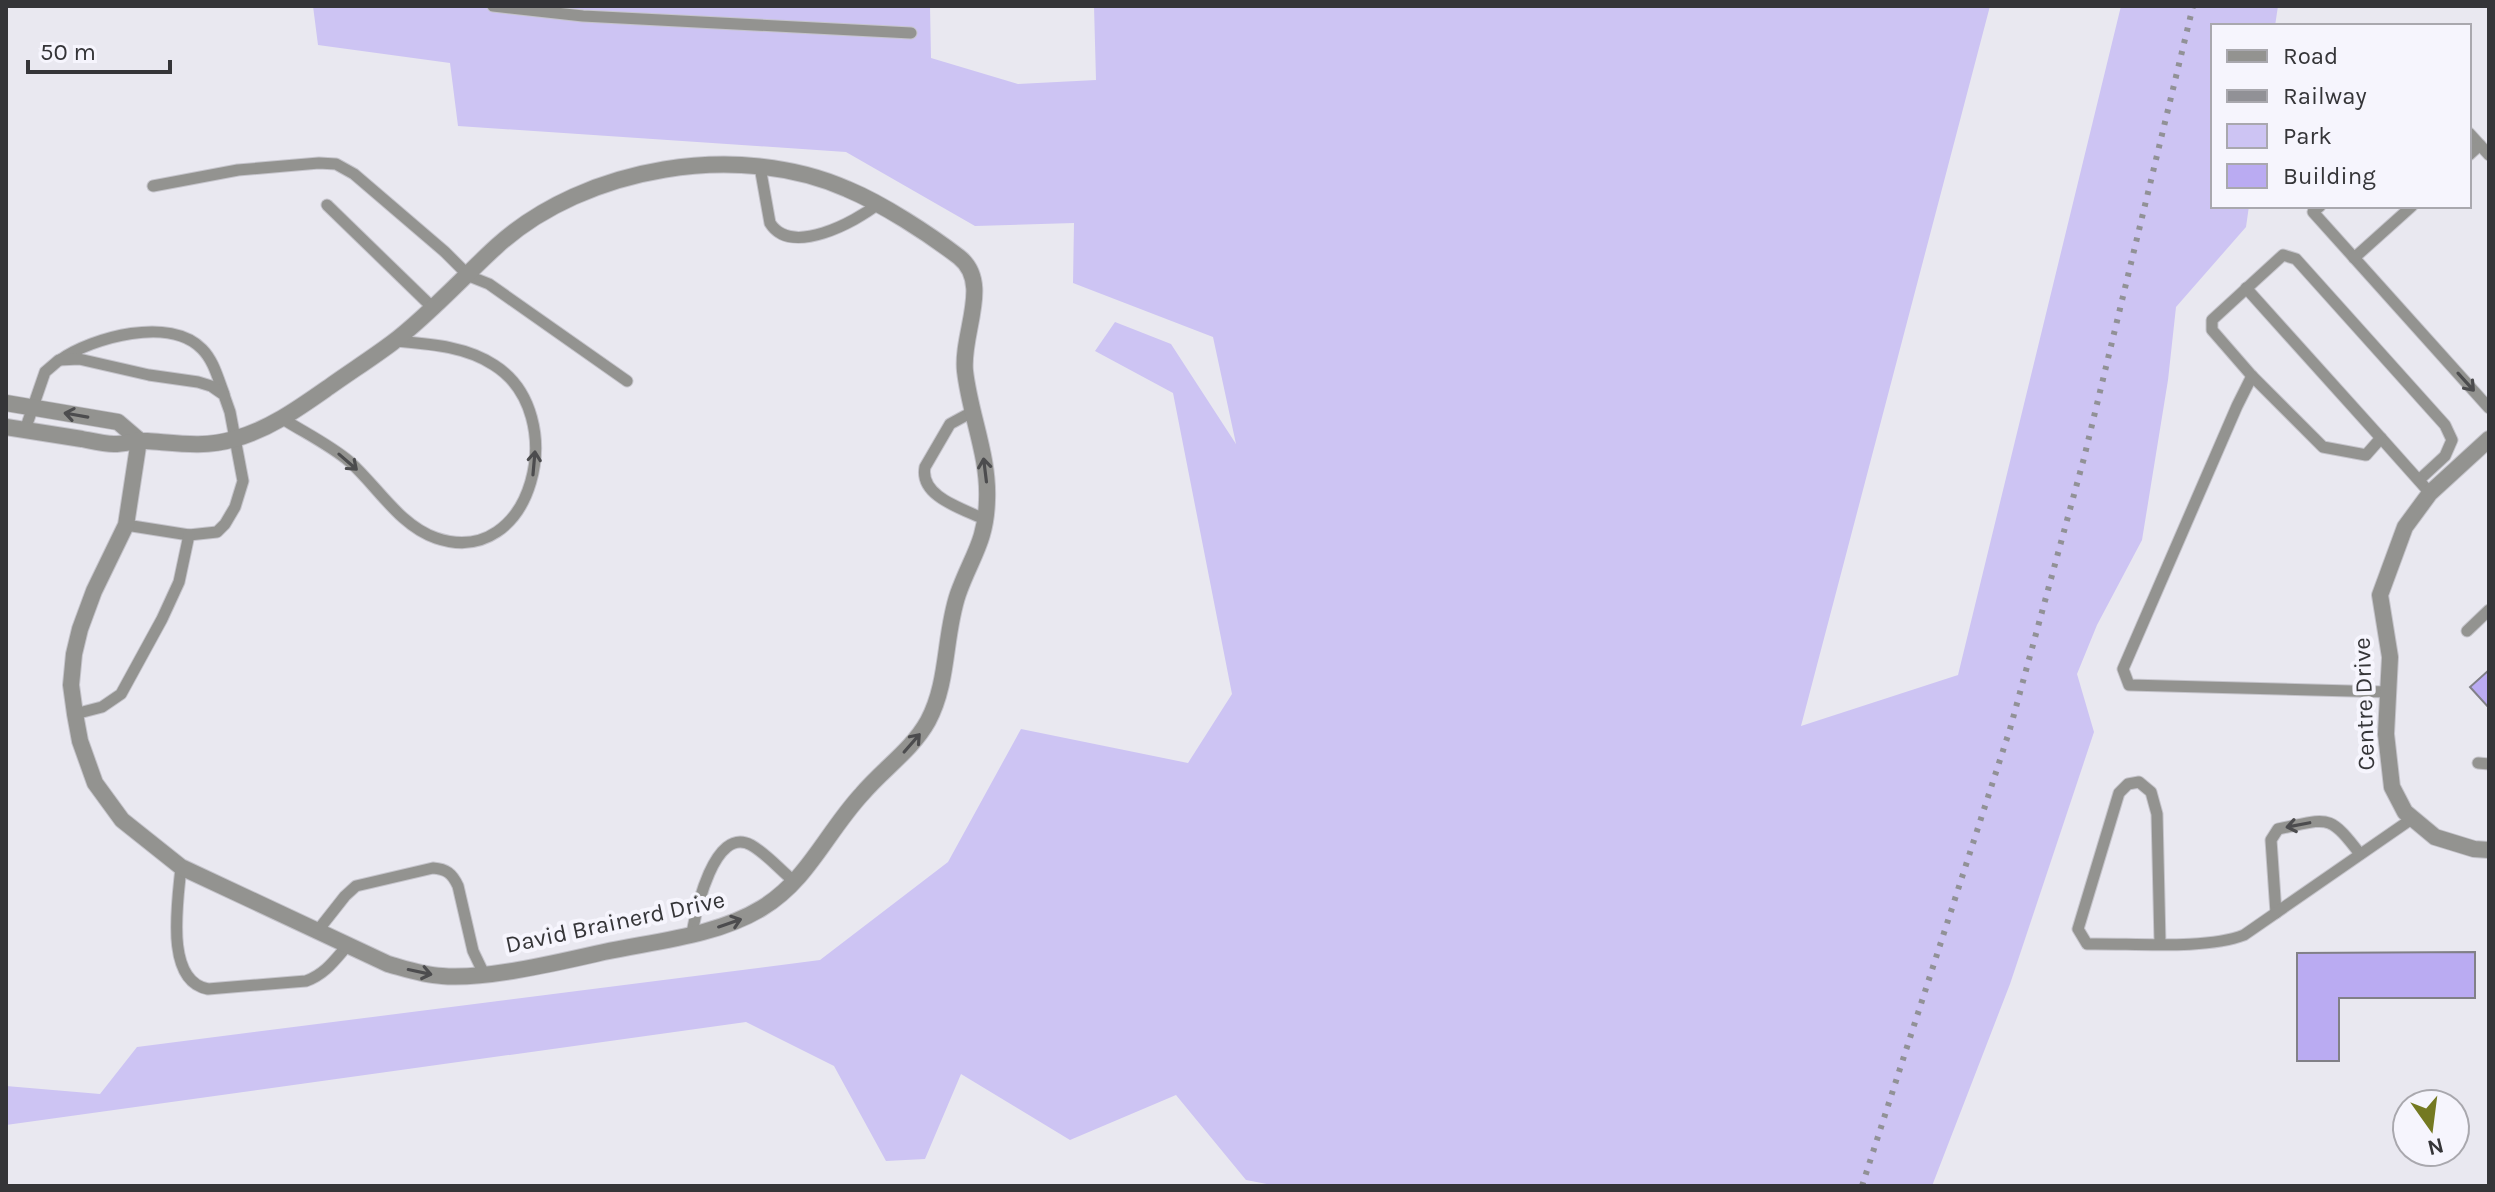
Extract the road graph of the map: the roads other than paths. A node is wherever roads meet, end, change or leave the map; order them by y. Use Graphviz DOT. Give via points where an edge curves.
graph roads {
  1 [pos="493,6"];
  2 [pos="911,33"];
  3 [pos="2471,135"];
  4 [pos="2480,145"];
  5 [pos="2471,153"];
  6 [pos="2489,155"];
  7 [pos="760,167"];
  8 [pos="153,186"];
  9 [pos="878,204"];
  10 [pos="327,205"];
  11 [pos="2318,208"];
  12 [pos="2410,208"];
  13 [pos="2354,258"];
  14 [pos="469,276"];
  15 [pos="2246,288"];
  16 [pos="432,307"];
  17 [pos="395,341"];
  18 [pos="59,360"];
  19 [pos="2252,376"];
  20 [pos="627,381"];
  21 [pos="224,395"];
  22 [pos="6,403"];
  23 [pos="32,407"];
  24 [pos="2489,408"];
  25 [pos="972,412"];
  26 [pos="283,419"];
  27 [pos="6,427"];
  28 [pos="25,430"];
  29 [pos="2381,438"];
  30 [pos="235,439"];
  31 [pos="2489,439"];
  32 [pos="139,440"];
  33 [pos="2424,486"];
  34 [pos="986,520"];
  35 [pos="126,525"];
  36 [pos="189,535"];
  37 [pos="2489,610"];
  38 [pos="2467,631"];
  39 [pos="2388,692"];
  40 [pos="75,714"];
  41 [pos="2413,818"];
  42 [pos="2489,850"];
  43 [pos="2360,854"];
  44 [pos="181,867"];
  45 [pos="795,882"];
  46 [pos="2276,913"];
  47 [pos="319,929"];
  48 [pos="692,933"];
  49 [pos="2160,943"];
  50 [pos="347,946"];
  51 [pos="484,974"];
  1 -- 2 [label="lane" via="583,16"];
  3 -- 4 [label="lane"];
  4 -- 5 [label="lane"];
  4 -- 6 [label="lane"];
  7 -- 9 [label="street, David Brainerd Drive" via="844,187"];
  7 -- 9 [label="lane" via="770,223 790,238 848,224"];
  7 -- 14 [label="street, David Brainerd Drive" via="684,167 603,185 533,219"];
  8 -- 14 [label="lane" via="238,170 336,164"];
  9 -- 25 [label="street, David Brainerd Drive" via="971,268 975,291 964,362"];
  10 -- 16 [label="lane"];
  11 -- 13 [label="lane" via="2313,212"];
  12 -- 13 [label="lane"];
  13 -- 24 [label="lane, one-way"];
  14 -- 16 [label="street, David Brainerd Drive"];
  14 -- 20 [label="lane" via="489,284"];
  15 -- 19 [label="lane" via="2212,320 2212,330"];
  15 -- 29 [label="lane"];
  15 -- 33 [label="lane" via="2283,255 2296,259 2445,425 2452,440"];
  16 -- 17 [label="street, David Brainerd Drive"];
  17 -- 26 [label="street, David Brainerd Drive"];
  26 -- 17 [label="lane, one-way" via="350,462 426,534 464,541 498,530 529,491 536,458 534,429 520,389 496,366 459,349"];
  18 -- 21 [label="lane" via="79,359 198,382"];
  18 -- 21 [label="lane" via="111,336 175,333 202,349"];
  18 -- 23 [label="lane" via="45,372"];
  19 -- 29 [label="lane" via="2323,447 2366,455"];
  19 -- 39 [label="lane" via="2123,669 2129,685"];
  21 -- 30 [label="lane"];
  22 -- 23 [label="street, David Brainerd Drive"];
  23 -- 28 [label="lane"];
  32 -- 23 [label="street, David Brainerd Drive, one-way" via="118,422"];
  34 -- 25 [label="street, David Brainerd Drive, one-way" via="985,463"];
  25 -- 34 [label="lane" via="950,424 924,474 931,491"];
  26 -- 30 [label="street, David Brainerd Drive"];
  27 -- 28 [label="street, David Brainerd Drive"];
  28 -- 32 [label="street, David Brainerd Drive" via="115,444"];
  29 -- 33 [label="lane"];
  30 -- 32 [label="street, David Brainerd Drive" via="201,445"];
  30 -- 36 [label="lane" via="243,481 235,507 217,532"];
  31 -- 33 [label="street, Centre Drive"];
  32 -- 35 [label="street, David Brainerd Drive"];
  33 -- 39 [label="street, Centre Drive" via="2380,595 2390,657"];
  45 -- 34 [label="street, David Brainerd Drive, one-way" via="849,808 928,721 957,597"];
  35 -- 36 [label="lane"];
  35 -- 40 [label="street, David Brainerd Drive" via="80,629 71,685"];
  36 -- 40 [label="lane" via="179,582 121,694 102,707"];
  37 -- 38 [label="lane"];
  39 -- 41 [label="street, Centre Drive" via="2392,787"];
  40 -- 44 [label="street, David Brainerd Drive" via="87,765 107,803 139,836"];
  41 -- 42 [label="street, Centre Drive" via="2435,837"];
  41 -- 43 [label="lane"];
  43 -- 46 [label="lane"];
  43 -- 46 [label="lane, one-way" via="2339,826 2326,820 2278,829 2271,840"];
  44 -- 47 [label="street, David Brainerd Drive"];
  44 -- 50 [label="lane" via="179,959 197,987 306,981 319,977"];
  48 -- 45 [label="street, David Brainerd Drive, one-way" via="744,918"];
  45 -- 48 [label="lane" via="751,845 729,846 698,898"];
  46 -- 49 [label="lane" via="2225,942"];
  47 -- 50 [label="street, David Brainerd Drive"];
  47 -- 51 [label="lane" via="356,886 442,869 454,876"];
  48 -- 51 [label="street, David Brainerd Drive"];
  49 -- 49 [label="lane" via="2087,944 2078,929 2119,793 2139,782 2151,792 2157,814"];
  50 -- 51 [label="street, David Brainerd Drive, one-way" via="420,973"];
}
